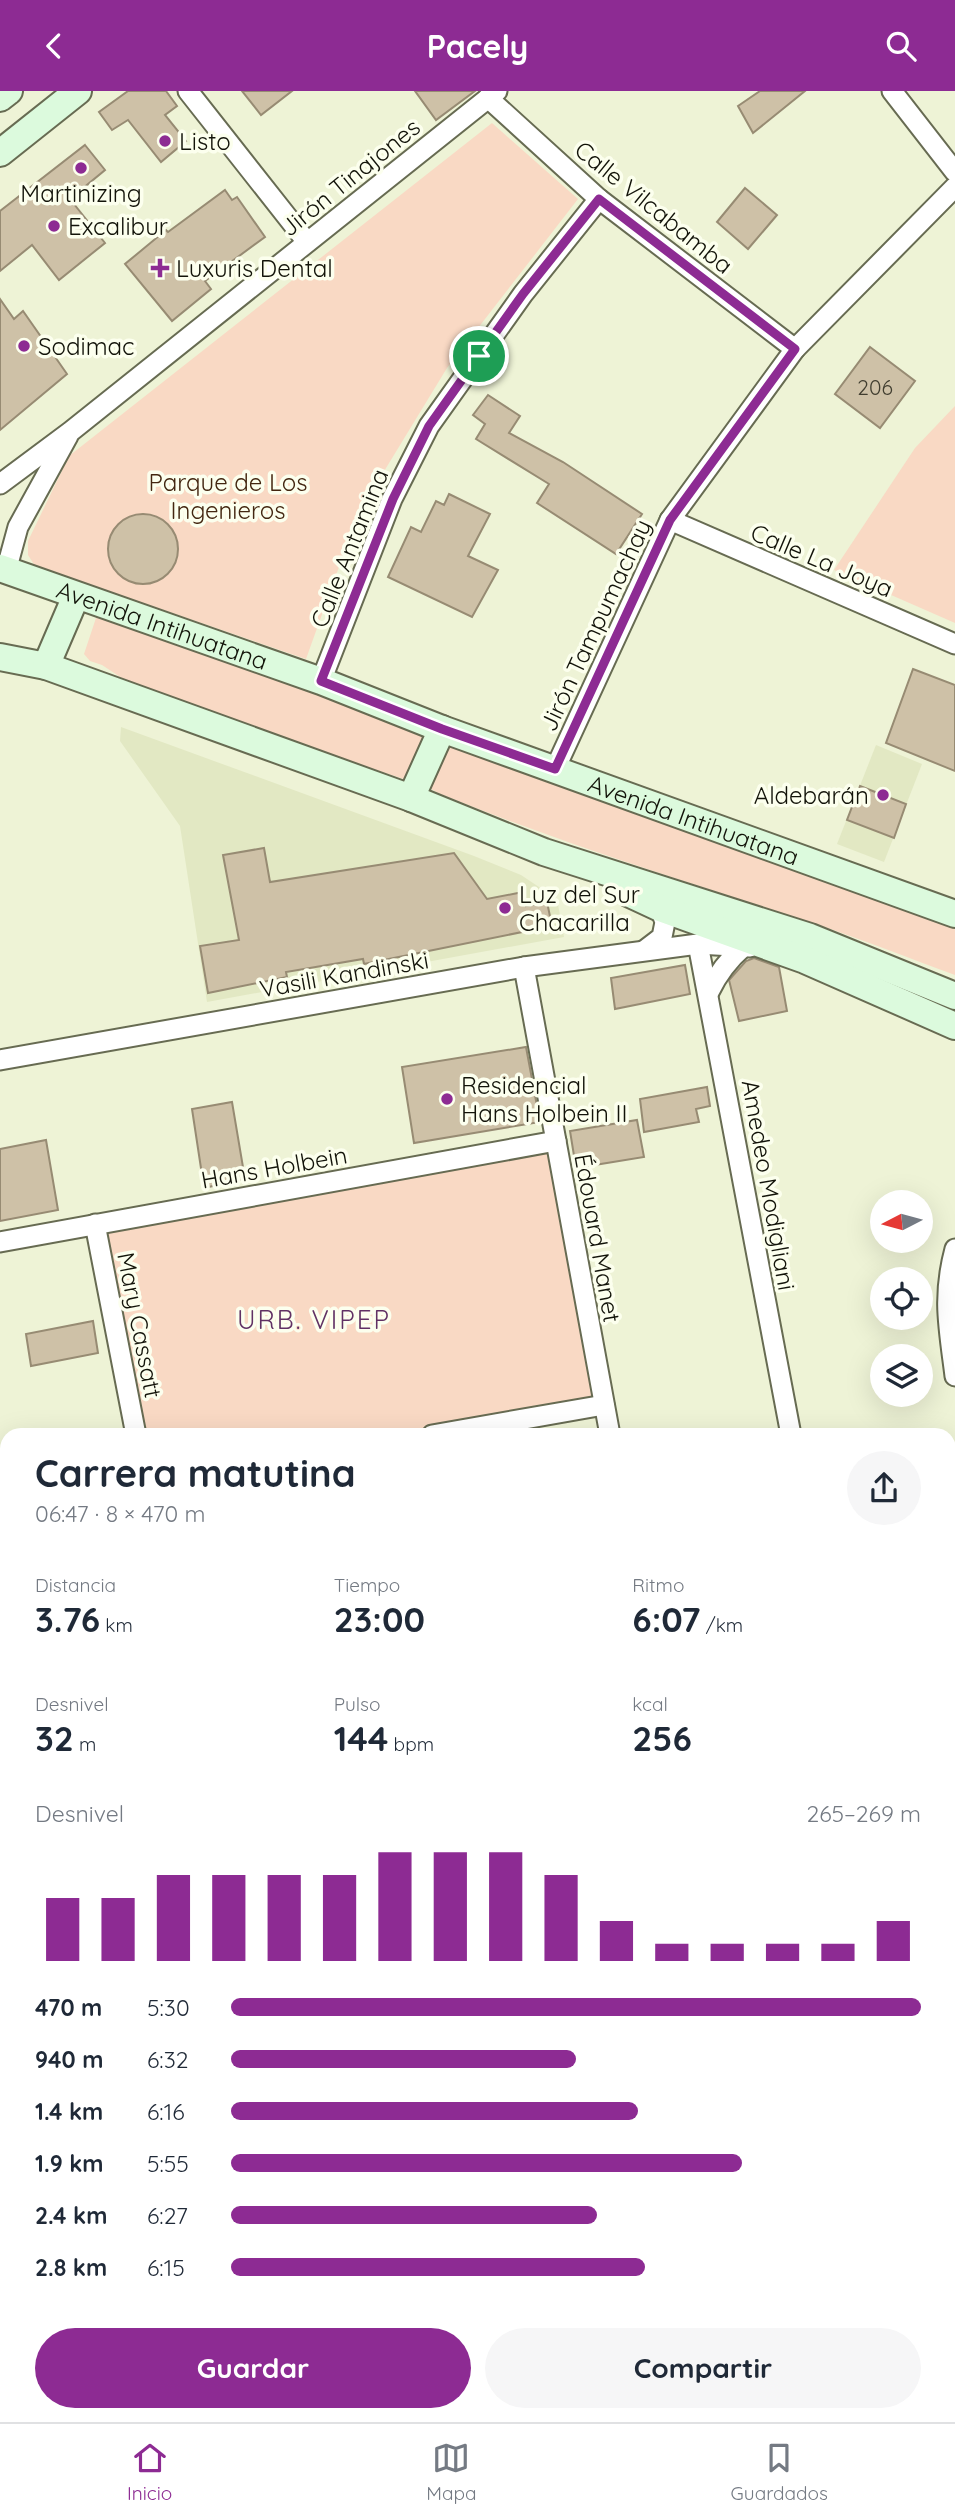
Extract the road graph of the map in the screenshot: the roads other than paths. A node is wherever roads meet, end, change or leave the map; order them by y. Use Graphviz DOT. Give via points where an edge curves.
graph roads {
  1 [pos="9,91"];
  2 [pos="78,91"];
  3 [pos="188,91"];
  4 [pos="892,91"];
  5 [pos="493,95"];
  6 [pos="0,98"];
  7 [pos="0,153"];
  8 [pos="955,172"];
  9 [pos="955,187"];
  10 [pos="599,199"];
  11 [pos="307,242"];
  12 [pos="795,349"];
  13 [pos="70,432"];
  14 [pos="0,484"];
  15 [pos="670,520"];
  16 [pos="3,570"];
  17 [pos="76,596"];
  18 [pos="955,644"];
  19 [pos="0,657"];
  20 [pos="46,666"];
  21 [pos="321,681"];
  22 [pos="442,729"];
  23 [pos="555,769"];
  24 [pos="411,798"];
  25 [pos="544,852"];
  26 [pos="660,908"];
  27 [pos="955,914"];
  28 [pos="698,944"];
  29 [pos="743,947"];
  30 [pos="776,949"];
  31 [pos="643,950"];
  32 [pos="524,967"];
  33 [pos="709,992"];
  34 [pos="955,996"];
  35 [pos="955,1026"];
  36 [pos="0,1061"];
  37 [pos="556,1141"];
  38 [pos="96,1224"];
  39 [pos="0,1242"];
  40 [pos="955,1249"];
  41 [pos="955,1376"];
  42 [pos="604,1405"];
  43 [pos="135,1428"];
  44 [pos="472,1428"];
  45 [pos="609,1428"];
  46 [pos="790,1428"];
  1 -- 6 [label="main road"];
  2 -- 7 [label="main road"];
  3 -- 11 [label="street"];
  4 -- 8 [label="street"];
  5 -- 10 [label="street, Calle Vilcabamba"];
  5 -- 11 [label="street, Jirón Tinajones"];
  9 -- 12 [label="street, Jirón Tampumachay"];
  10 -- 12 [label="street, Calle Vilcabamba"];
  10 -- 21 [label="street, Calle Antamina" via="523,294 429,426 393,499"];
  11 -- 13 [label="street, Jirón Tinajones"];
  12 -- 15 [label="street, Jirón Tampumachay"];
  13 -- 14 [label="street, Jirón Tinajones"];
  13 -- 16 [label="street, Jirón Tinajones" via="18,527"];
  15 -- 18 [label="street, Calle La Joya"];
  15 -- 23 [label="street, Jirón Tampumachay"];
  16 -- 17 [label="main road, Avenida Intihuatana"];
  17 -- 20 [label="main road"];
  17 -- 21 [label="main road, Avenida Intihuatana"];
  19 -- 20 [label="main road"];
  20 -- 24 [label="main road"];
  21 -- 22 [label="main road, Avenida Intihuatana"];
  22 -- 23 [label="main road, Avenida Intihuatana"];
  22 -- 24 [label="main road"];
  23 -- 27 [label="main road, Avenida Intihuatana"];
  24 -- 25 [label="main road"];
  25 -- 26 [label="main road"];
  25 -- 34 [label="main road" via="810,937"];
  26 -- 28 [label="street"];
  26 -- 30 [label="main road"];
  26 -- 31 [label="street" via="665,922 662,937"];
  28 -- 29 [label="street, Vasili Kandinski"];
  28 -- 31 [label="street, Vasili Kandinski"];
  28 -- 33 [label="street, Amedeo Modigliani"];
  29 -- 30 [label="street, Vasili Kandinski"];
  29 -- 33 [label="street" via="717,974"];
  30 -- 35 [label="main road"];
  31 -- 32 [label="street, Vasili Kandinski"];
  32 -- 36 [label="street, Vasili Kandinski"];
  32 -- 37 [label="street, Édouard Manet"];
  33 -- 46 [label="street, Amedeo Modigliani"];
  37 -- 38 [label="street, Hans Holbein"];
  37 -- 42 [label="street, Édouard Manet"];
  38 -- 39 [label="street, Hans Holbein"];
  38 -- 43 [label="street, Mary Cassatt"];
  40 -- 41 [label="street" via="947,1300"];
  42 -- 44 [label="street"];
  42 -- 45 [label="street, Édouard Manet"];
}
